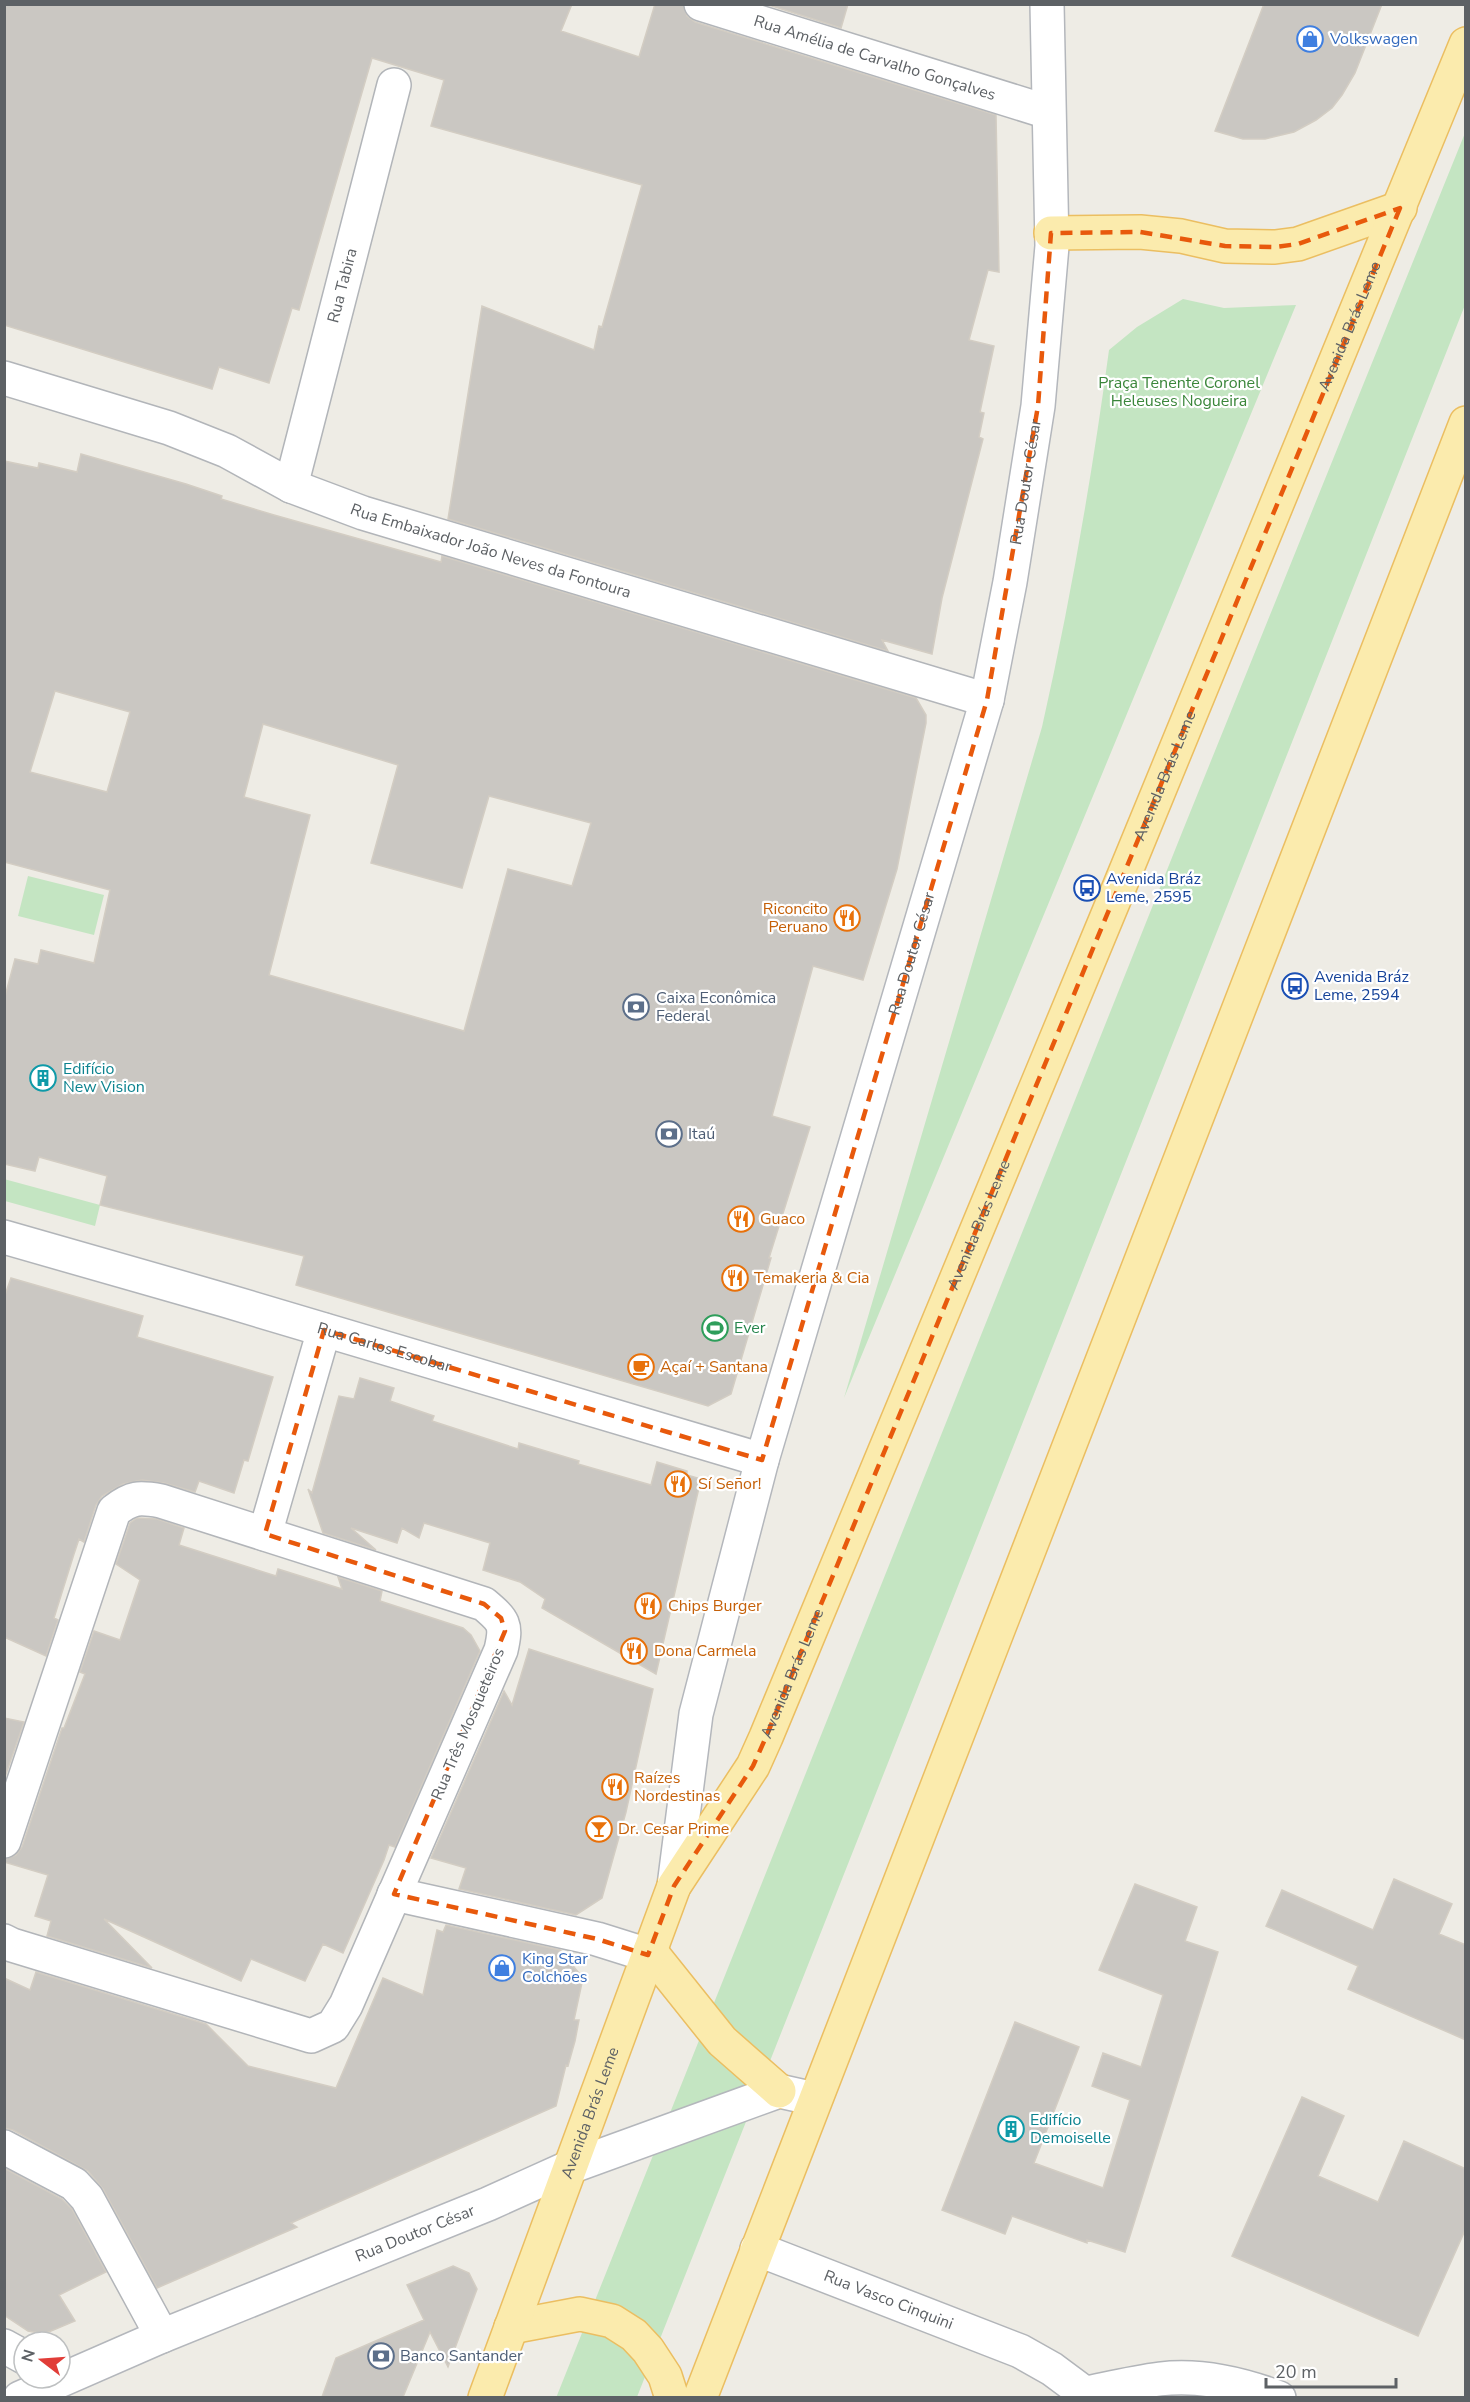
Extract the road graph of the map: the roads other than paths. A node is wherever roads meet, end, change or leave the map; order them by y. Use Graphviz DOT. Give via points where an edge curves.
graph roads {
  1 [pos="701,4"];
  2 [pos="1047,4"];
  3 [pos="1466,44"];
  4 [pos="394,85"];
  5 [pos="1048,112"];
  6 [pos="1400,208"];
  7 [pos="1051,233"];
  8 [pos="4,378"];
  9 [pos="1466,423"];
  10 [pos="291,486"];
  11 [pos="987,700"];
  12 [pos="4,1237"];
  13 [pos="324,1330"];
  14 [pos="762,1460"];
  15 [pos="265,1534"];
  16 [pos="4,1841"];
  17 [pos="674,1886"];
  18 [pos="394,1894"];
  19 [pos="4,1941"];
  20 [pos="649,1953"];
  21 [pos="778,2091"];
  22 [pos="815,2099"];
  23 [pos="4,2147"];
  24 [pos="570,2167"];
  25 [pos="757,2249"];
  26 [pos="511,2327"];
  27 [pos="162,2336"];
  28 [pos="72,2374"];
  29 [pos="35,2390"];
  30 [pos="1089,2395"];
  31 [pos="20,2397"];
  32 [pos="485,2397"];
  33 [pos="672,2397"];
  34 [pos="700,2397"];
  35 [pos="1279,2397"];
  1 -- 5 [label="street, Rua Amélia de Carvalho Gonçalves"];
  2 -- 5 [label="street, Rua Doutor César"];
  3 -- 6 [label="main road, Avenida Brás Leme"];
  4 -- 10 [label="street, Rua Tabira"];
  5 -- 7 [label="street, Rua Doutor César"];
  6 -- 7 [label="main road" via="1299,244 1275,247 1225,246 1140,232"];
  6 -- 17 [label="main road, Avenida Brás Leme" via="766,1737 753,1766"];
  7 -- 11 [label="street, Rua Doutor César" via="1038,406"];
  8 -- 10 [label="street, Rua Embaixador João Neves da Fontoura" via="169,428 227,451"];
  9 -- 22 [label="main road"];
  10 -- 11 [label="street, Rua Embaixador João Neves da Fontoura" via="363,513"];
  11 -- 14 [label="street, Rua Doutor César"];
  12 -- 13 [label="street, Rua Carlos Escobar"];
  13 -- 14 [label="street, Rua Carlos Escobar"];
  13 -- 15 [label="street"];
  14 -- 17 [label="street, Rua Doutor César" via="696,1714"];
  15 -- 16 [label="street, Rua Três Mosqueteiros" via="161,1500 129,1500 114,1511"];
  15 -- 18 [label="street, Rua Três Mosqueteiros" via="484,1604 501,1618 505,1631 501,1650"];
  17 -- 20 [label="main road, Avenida Brás Leme"];
  18 -- 19 [label="street, Rua Três Mosqueteiros" via="340,2017 333,2026 311,2036"];
  18 -- 20 [label="street"];
  20 -- 21 [label="main road" via="722,2041"];
  20 -- 24 [label="main road, Avenida Brás Leme"];
  21 -- 22 [label="street"];
  21 -- 24 [label="street, Rua Doutor César"];
  22 -- 25 [label="main road"];
  23 -- 27 [label="street" via="74,2184 87,2198"];
  24 -- 26 [label="main road, Avenida Brás Leme"];
  24 -- 27 [label="street, Rua Doutor César"];
  25 -- 30 [label="street, Rua Vasco Cinquini" via="1020,2351"];
  25 -- 34 [label="main road"];
  26 -- 32 [label="main road, Avenida Brás Leme"];
  26 -- 33 [label="main road" via="580,2314 612,2321 648,2350 665,2376"];
  27 -- 28 [label="street, Rua Doutor César"];
  29 -- 31 [label="street, Rua Doutor César"];
  30 -- 35 [label="street" via="1161,2379 1200,2378"];
}
